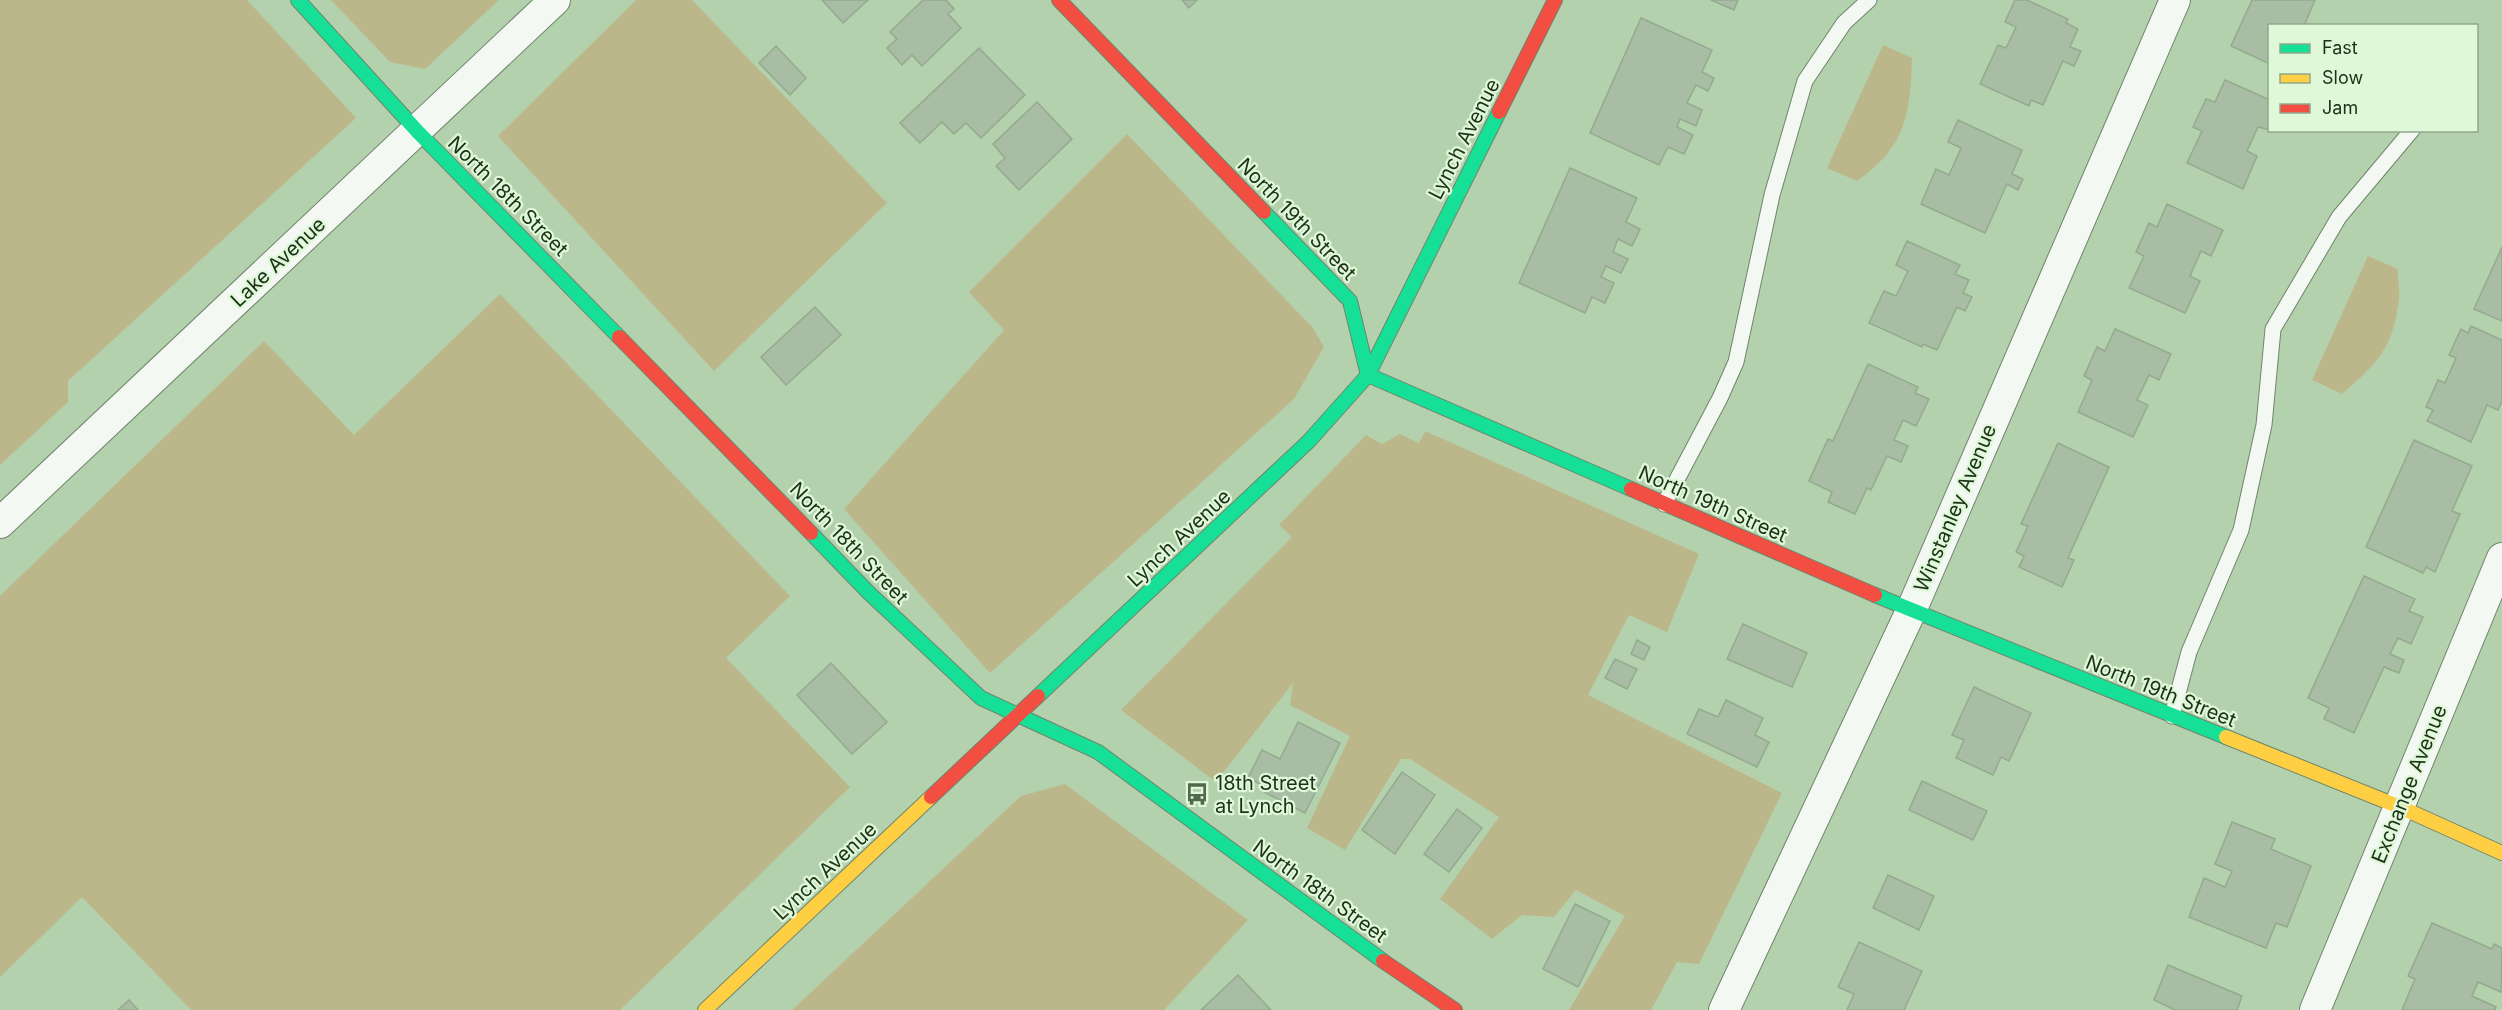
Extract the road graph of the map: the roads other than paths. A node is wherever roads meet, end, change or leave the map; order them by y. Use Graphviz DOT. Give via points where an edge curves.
graph roads {
  1 [pos="298,0"];
  2 [pos="555,0"];
  3 [pos="1059,0"];
  4 [pos="1555,0"];
  5 [pos="1869,0"];
  6 [pos="2175,0"];
  7 [pos="417,131"];
  8 [pos="2410,132"];
  9 [pos="1368,375"];
  10 [pos="1664,504"];
  11 [pos="0,523"];
  12 [pos="2502,558"];
  13 [pos="1911,611"];
  14 [pos="2172,716"];
  15 [pos="1018,717"];
  16 [pos="2400,807"];
  17 [pos="2502,853"];
  18 [pos="705,1010"];
  19 [pos="1455,1010"];
  20 [pos="1724,1010"];
  21 [pos="2315,1010"];
  1 -- 7 [label="street, North 18th Street"];
  2 -- 7 [label="street, Lake Avenue"];
  3 -- 9 [label="street, North 19th Street" via="1350,301"];
  4 -- 9 [label="street, Lynch Avenue"];
  5 -- 10 [label="lane" via="1844,23 1805,81 1772,195 1736,362"];
  6 -- 13 [label="street, Winstanley Avenue"];
  7 -- 11 [label="street, Lake Avenue"];
  7 -- 15 [label="street, North 18th Street" via="927,650 981,698"];
  8 -- 14 [label="lane" via="2339,217 2273,329 2264,425 2241,530 2189,652"];
  9 -- 10 [label="street, North 19th Street"];
  9 -- 15 [label="street, Lynch Avenue" via="1309,441"];
  10 -- 13 [label="street, North 19th Street"];
  12 -- 16 [label="street, Exchange Avenue"];
  13 -- 14 [label="street, North 19th Street"];
  13 -- 20 [label="street, Winstanley Avenue"];
  14 -- 16 [label="street, North 19th Street"];
  15 -- 18 [label="street, Lynch Avenue"];
  15 -- 19 [label="street, North 18th Street" via="1098,752 1332,926"];
  16 -- 17 [label="street, North 19th Street"];
  16 -- 21 [label="street, Exchange Avenue"];
}
